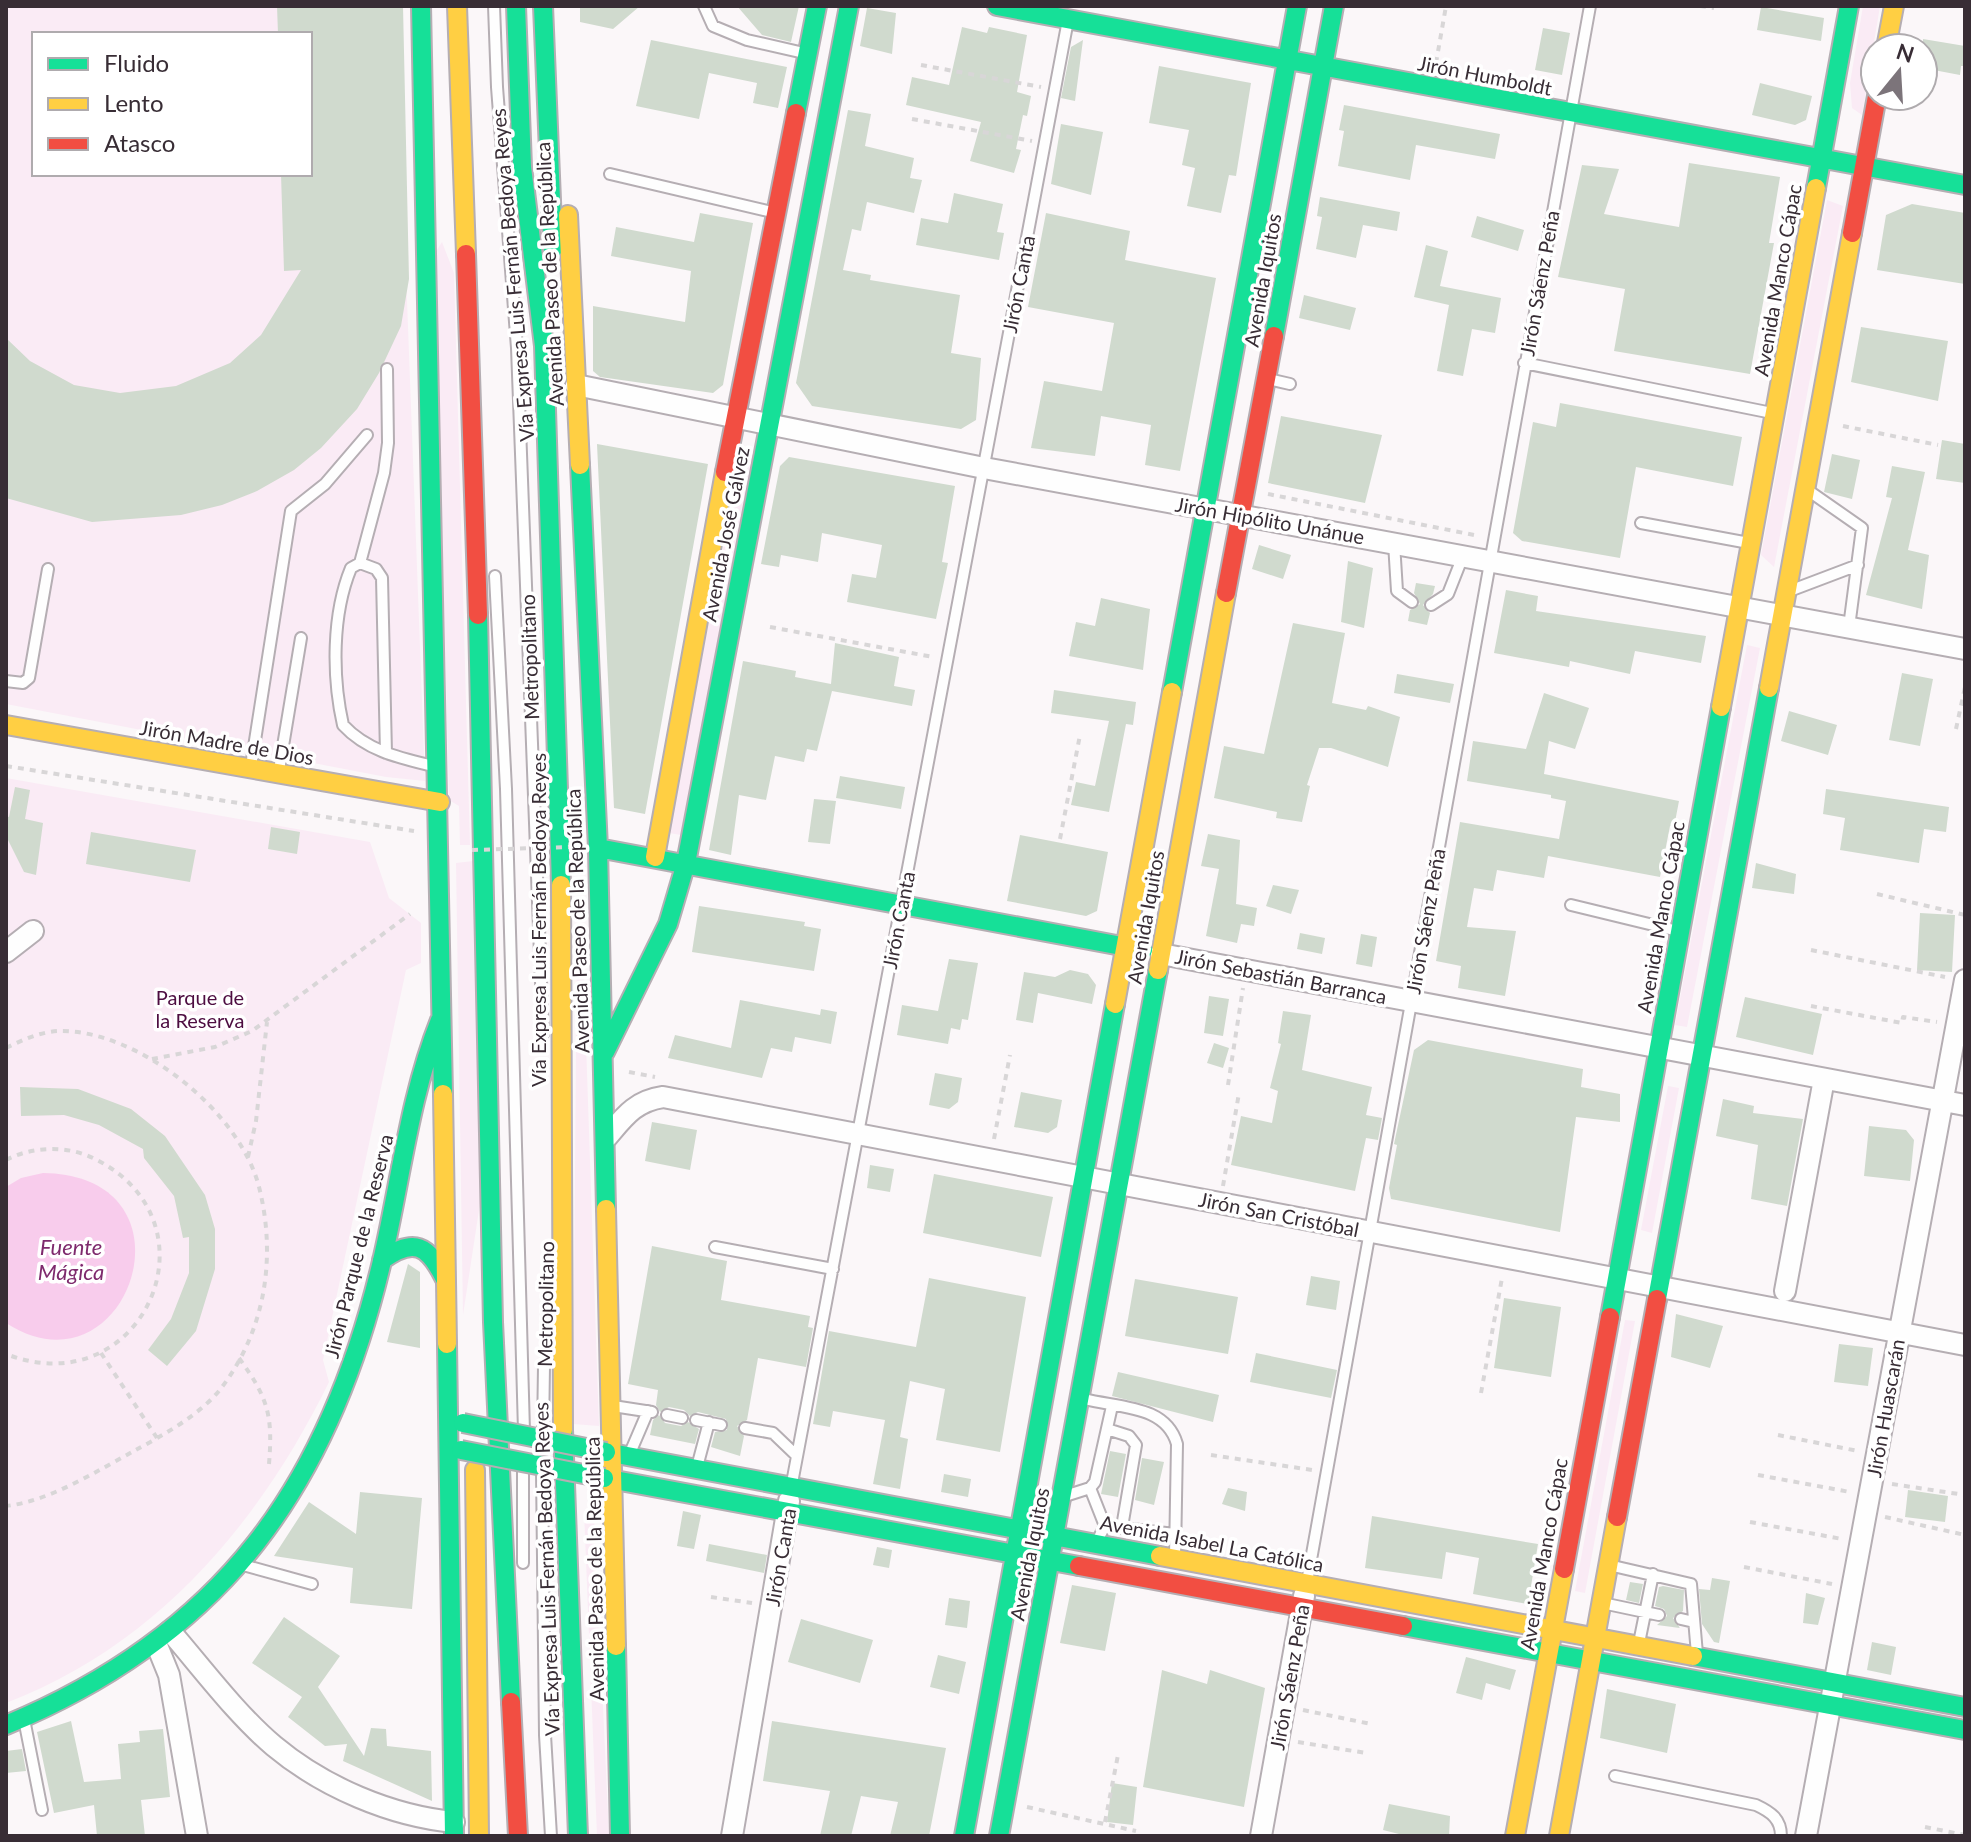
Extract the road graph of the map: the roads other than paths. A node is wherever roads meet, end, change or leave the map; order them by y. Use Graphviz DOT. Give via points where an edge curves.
graph roads {
  1 [pos="421,6"];
  2 [pos="436,6"];
  3 [pos="457,6"];
  4 [pos="494,6"];
  5 [pos="516,6"];
  6 [pos="543,6"];
  7 [pos="558,6"];
  8 [pos="704,6"];
  9 [pos="817,6"];
  10 [pos="849,6"];
  11 [pos="997,6"];
  12 [pos="1297,6"];
  13 [pos="1334,6"];
  14 [pos="1590,6"];
  15 [pos="1849,6"];
  16 [pos="1894,6"];
  17 [pos="1069,13"];
  18 [pos="1889,32"];
  19 [pos="807,53"];
  20 [pos="1289,61"];
  21 [pos="1323,67"];
  22 [pos="1874,112"];
  23 [pos="1570,113"];
  24 [pos="1821,159"];
  25 [pos="1864,167"];
  26 [pos="610,174"];
  27 [pos="1965,185"];
  28 [pos="775,213"];
  29 [pos="465,224"];
  30 [pos="544,346"];
  31 [pos="1524,363"];
  32 [pos="387,369"];
  33 [pos="1266,379"];
  34 [pos="1290,384"];
  35 [pos="576,385"];
  36 [pos="1774,414"];
  37 [pos="735,417"];
  38 [pos="768,424"];
  39 [pos="367,435"];
  40 [pos="984,468"];
  41 [pos="1805,489"];
  42 [pos="1205,508"];
  43 [pos="1241,515"];
  44 [pos="1641,523"];
  45 [pos="1394,543"];
  46 [pos="1751,543"];
  47 [pos="494,556"];
  48 [pos="1463,556"];
  49 [pos="1488,560"];
  50 [pos="360,563"];
  51 [pos="1858,565"];
  52 [pos="48,569"];
  53 [pos="1786,592"];
  54 [pos="1412,602"];
  55 [pos="1431,605"];
  56 [pos="1739,607"];
  57 [pos="1782,616"];
  58 [pos="1849,627"];
  59 [pos="301,638"];
  60 [pos="1965,649"];
  61 [pos="6,681"];
  62 [pos="6,725"];
  63 [pos="386,753"];
  64 [pos="439,767"];
  65 [pos="250,768"];
  66 [pos="278,773"];
  67 [pos="440,802"];
  68 [pos="598,848"];
  69 [pos="655,857"];
  70 [pos="686,863"];
  71 [pos="901,905"];
  72 [pos="1571,905"];
  73 [pos="33,931"];
  74 [pos="1680,931"];
  75 [pos="1125,947"];
  76 [pos="6,952"];
  77 [pos="1161,954"];
  78 [pos="1965,980"];
  79 [pos="1411,1000"];
  80 [pos="445,1011"];
  81 [pos="1658,1047"];
  82 [pos="543,1051"];
  83 [pos="1701,1056"];
  84 [pos="603,1057"];
  85 [pos="1824,1079"];
  86 [pos="1943,1101"];
  87 [pos="1965,1105"];
  88 [pos="858,1134"];
  89 [pos="607,1137"];
  90 [pos="1082,1176"];
  91 [pos="1119,1184"];
  92 [pos="1370,1232"];
  93 [pos="715,1247"];
  94 [pos="382,1260"];
  95 [pos="833,1269"];
  96 [pos="445,1279"];
  97 [pos="1616,1279"];
  98 [pos="1658,1287"];
  99 [pos="1785,1291"];
  100 [pos="493,1322"];
  101 [pos="1898,1332"];
  102 [pos="1965,1345"];
  103 [pos="544,1346"];
  104 [pos="478,1379"];
  105 [pos="1080,1399"];
  106 [pos="613,1406"];
  107 [pos="1112,1406"];
  108 [pos="667,1415"];
  109 [pos="463,1418"];
  110 [pos="682,1418"];
  111 [pos="696,1420"];
  112 [pos="709,1422"];
  113 [pos="721,1425"];
  114 [pos="745,1428"];
  115 [pos="1107,1429"];
  116 [pos="456,1449"];
  117 [pos="616,1454"];
  118 [pos="797,1456"];
  119 [pos="697,1467"];
  120 [pos="609,1479"];
  121 [pos="792,1484"];
  122 [pos="1090,1488"];
  123 [pos="1063,1497"];
  124 [pos="787,1512"];
  125 [pos="1122,1527"];
  126 [pos="1017,1529"];
  127 [pos="1101,1534"];
  128 [pos="1175,1534"];
  129 [pos="1054,1535"];
  130 [pos="1014,1555"];
  131 [pos="1175,1558"];
  132 [pos="1049,1562"];
  133 [pos="237,1563"];
  134 [pos="1607,1564"];
  135 [pos="523,1572"];
  136 [pos="1653,1574"];
  137 [pos="312,1584"];
  138 [pos="1306,1584"];
  139 [pos="1601,1603"];
  140 [pos="1302,1605"];
  141 [pos="1647,1612"];
  142 [pos="1659,1615"];
  143 [pos="1681,1619"];
  144 [pos="1694,1622"];
  145 [pos="1551,1630"];
  146 [pos="163,1637"];
  147 [pos="1594,1638"];
  148 [pos="1638,1646"];
  149 [pos="1547,1654"];
  150 [pos="1697,1656"];
  151 [pos="1590,1661"];
  152 [pos="1835,1683"];
  153 [pos="1831,1704"];
  154 [pos="1965,1707"];
  155 [pos="24,1717"];
  156 [pos="6,1725"];
  157 [pos="1965,1730"];
  158 [pos="1615,1776"];
  159 [pos="42,1810"];
  160 [pos="454,1829"];
  161 [pos="197,1836"];
  162 [pos="479,1836"];
  163 [pos="518,1836"];
  164 [pos="551,1836"];
  165 [pos="578,1836"];
  166 [pos="620,1836"];
  167 [pos="732,1836"];
  168 [pos="964,1836"];
  169 [pos="999,1836"];
  170 [pos="1261,1836"];
  171 [pos="1515,1836"];
  172 [pos="1559,1836"];
  173 [pos="1781,1836"];
  174 [pos="1806,1836"];
  1 -- 64 [label="main road"];
  2 -- 29 [label="main road" via="447,182"];
  3 -- 29 [label="main road, Vía Expresa Luis Fernán Bedoya Reyes"];
  4 -- 82 [label="lane, Metropolitano" via="518,377"];
  5 -- 30 [label="main road, Vía Expresa Luis Fernán Bedoya Reyes" via="522,167"];
  6 -- 30 [label="main road" via="555,297"];
  7 -- 35 [label="main road, Avenida Paseo de la República"];
  8 -- 19 [label="lane" via="713,26 747,40"];
  9 -- 19 [label="main road, Avenida José Gálvez"];
  10 -- 38 [label="main road, Avenida José Gálvez"];
  11 -- 17 [label="main road, Jirón Humboldt"];
  12 -- 20 [label="main road, Avenida Iquitos"];
  13 -- 21 [label="main road, Avenida Iquitos"];
  14 -- 23 [label="lane, Jirón Sáenz Peña"];
  15 -- 24 [label="main road, Avenida Manco Cápac"];
  16 -- 18 [label="main road"];
  17 -- 20 [label="main road, Jirón Humboldt"];
  17 -- 40 [label="lane, Jirón Canta"];
  19 -- 28 [label="main road, Avenida José Gálvez"];
  20 -- 21 [label="main road, Jirón Humboldt"];
  20 -- 42 [label="main road, Avenida Iquitos"];
  21 -- 23 [label="main road, Jirón Humboldt"];
  21 -- 33 [label="main road, Avenida Iquitos"];
  22 -- 25 [label="main road"];
  23 -- 24 [label="main road, Jirón Humboldt"];
  23 -- 31 [label="lane, Jirón Sáenz Peña"];
  24 -- 25 [label="main road, Jirón Humboldt"];
  24 -- 36 [label="main road, Avenida Manco Cápac"];
  25 -- 27 [label="main road, Jirón Humboldt"];
  25 -- 41 [label="main road"];
  26 -- 28 [label="lane"];
  28 -- 37 [label="main road, Avenida José Gálvez"];
  29 -- 100 [label="main road, Vía Expresa Luis Fernán Bedoya Reyes"];
  30 -- 165 [label="main road, Vía Expresa Luis Fernán Bedoya Reyes" via="561,847 563,1508"];
  31 -- 36 [label="lane"];
  31 -- 49 [label="lane, Jirón Sáenz Peña" via="1507,426"];
  32 -- 50 [label="lane" via="384,473"];
  33 -- 34 [label="lane"];
  33 -- 43 [label="main road, Avenida Iquitos"];
  35 -- 37 [label="street, Jirón Hipólito Unánue"];
  35 -- 68 [label="main road, Avenida Paseo de la República"];
  36 -- 46 [label="main road, Avenida Manco Cápac"];
  37 -- 38 [label="street, Jirón Hipólito Unánue"];
  37 -- 69 [label="main road, Avenida José Gálvez"];
  38 -- 40 [label="street, Jirón Hipólito Unánue"];
  38 -- 70 [label="main road, Avenida José Gálvez"];
  39 -- 65 [label="lane" via="325,484 291,511"];
  40 -- 42 [label="street, Jirón Hipólito Unánue"];
  40 -- 71 [label="lane, Jirón Canta"];
  41 -- 51 [label="lane" via="1859,523 1863,532"];
  41 -- 53 [label="main road"];
  42 -- 43 [label="street, Jirón Hipólito Unánue"];
  42 -- 75 [label="main road, Avenida Iquitos"];
  43 -- 45 [label="street, Jirón Hipólito Unánue"];
  43 -- 77 [label="main road, Avenida Iquitos"];
  44 -- 46 [label="lane"];
  45 -- 48 [label="street, Jirón Hipólito Unánue"];
  45 -- 54 [label="lane" via="1397,591"];
  46 -- 56 [label="main road, Avenida Manco Cápac"];
  47 -- 135 [label="lane, Metropolitano" via="523,1324"];
  48 -- 49 [label="street, Jirón Hipólito Unánue"];
  48 -- 55 [label="lane" via="1448,594"];
  49 -- 56 [label="street, Jirón Hipólito Unánue"];
  49 -- 79 [label="lane, Jirón Sáenz Peña"];
  50 -- 63 [label="lane" via="376,569 382,578"];
  50 -- 63 [label="lane" via="351,568 339,608 338,703 343,725 353,736"];
  51 -- 53 [label="lane"];
  51 -- 58 [label="lane"];
  52 -- 61 [label="lane" via="29,678 23,683"];
  53 -- 57 [label="main road"];
  56 -- 57 [label="street, Jirón Hipólito Unánue"];
  56 -- 74 [label="main road, Avenida Manco Cápac"];
  57 -- 58 [label="street, Jirón Hipólito Unánue"];
  57 -- 83 [label="main road"];
  58 -- 60 [label="street, Jirón Hipólito Unánue"];
  59 -- 66 [label="lane"];
  62 -- 65 [label="main road, Jirón Madre de Dios"];
  63 -- 64 [label="lane"];
  64 -- 67 [label="main road"];
  65 -- 66 [label="main road, Jirón Madre de Dios"];
  66 -- 67 [label="main road, Jirón Madre de Dios"];
  67 -- 80 [label="main road"];
  68 -- 69 [label="main road, Jirón Sebastián Barranca"];
  68 -- 84 [label="main road, Avenida Paseo de la República"];
  69 -- 70 [label="main road, Jirón Sebastián Barranca"];
  70 -- 71 [label="main road, Jirón Sebastián Barranca"];
  70 -- 84 [label="main road, Avenida José Gálvez" via="668,924"];
  71 -- 75 [label="main road, Jirón Sebastián Barranca"];
  71 -- 88 [label="lane, Jirón Canta"];
  72 -- 74 [label="lane"];
  73 -- 76 [label="street"];
  74 -- 81 [label="main road, Avenida Manco Cápac"];
  75 -- 77 [label="main road, Jirón Sebastián Barranca"];
  75 -- 90 [label="main road, Avenida Iquitos"];
  77 -- 79 [label="street, Jirón Sebastián Barranca"];
  77 -- 91 [label="main road, Avenida Iquitos"];
  78 -- 86 [label="street, Jirón Huascarán"];
  79 -- 81 [label="street, Jirón Sebastián Barranca"];
  79 -- 92 [label="lane, Jirón Sáenz Peña"];
  80 -- 94 [label="main road, Jirón Parque de la Reserva" via="424,1055"];
  80 -- 96 [label="main road"];
  81 -- 83 [label="street, Jirón Sebastián Barranca"];
  81 -- 97 [label="main road, Avenida Manco Cápac"];
  83 -- 85 [label="street, Jirón Sebastián Barranca"];
  83 -- 98 [label="main road"];
  84 -- 89 [label="main road, Avenida Paseo de la República"];
  85 -- 86 [label="street, Jirón Sebastián Barranca"];
  85 -- 99 [label="street"];
  86 -- 87 [label="street, Jirón Sebastián Barranca"];
  86 -- 101 [label="street, Jirón Huascarán"];
  88 -- 89 [label="street, Jirón San Cristóbal" via="663,1097 633,1107"];
  88 -- 90 [label="street, Jirón San Cristóbal"];
  88 -- 95 [label="lane, Jirón Canta"];
  89 -- 106 [label="main road, Avenida Paseo de la República"];
  90 -- 91 [label="street, Jirón San Cristóbal"];
  90 -- 126 [label="main road, Avenida Iquitos"];
  91 -- 92 [label="street, Jirón San Cristóbal"];
  91 -- 105 [label="main road, Avenida Iquitos"];
  92 -- 97 [label="street, Jirón San Cristóbal"];
  92 -- 138 [label="lane, Jirón Sáenz Peña"];
  93 -- 95 [label="lane"];
  94 -- 96 [label="main road" via="402,1246 421,1248 434,1258"];
  94 -- 133 [label="main road, Jirón Parque de la Reserva" via="328,1430 284,1504"];
  95 -- 118 [label="lane, Jirón Canta"];
  96 -- 109 [label="main road"];
  97 -- 98 [label="street, Jirón San Cristóbal"];
  97 -- 145 [label="main road, Avenida Manco Cápac"];
  98 -- 101 [label="street, Jirón San Cristóbal"];
  98 -- 134 [label="main road"];
  100 -- 104 [label="main road"];
  100 -- 163 [label="main road, Vía Expresa Luis Fernán Bedoya Reyes"];
  101 -- 102 [label="street, Jirón San Cristóbal"];
  101 -- 152 [label="street, Jirón Huascarán"];
  103 -- 164 [label="lane, Metropolitano" via="541,1546"];
  105 -- 107 [label="lane"];
  105 -- 123 [label="main road, Avenida Iquitos"];
  106 -- 117 [label="main road, Avenida Paseo de la República"];
  106 -- 117 [label="lane" via="651,1412"];
  107 -- 115 [label="lane"];
  107 -- 128 [label="lane" via="1159,1416 1172,1427 1177,1444"];
  108 -- 110 [label="lane"];
  109 -- 116 [label="main road"];
  109 -- 117 [label="main road, Avenida Isabel La Católica, bridge"];
  109 -- 162 [label="main road"];
  111 -- 112 [label="lane"];
  112 -- 113 [label="lane"];
  112 -- 119 [label="lane"];
  114 -- 118 [label="lane" via="773,1433"];
  115 -- 122 [label="lane"];
  115 -- 125 [label="lane" via="1129,1436 1136,1445"];
  116 -- 120 [label="main road, bridge"];
  116 -- 160 [label="main road"];
  117 -- 119 [label="main road, Avenida Isabel La Católica"];
  117 -- 120 [label="main road, Avenida Paseo de la República"];
  118 -- 121 [label="lane, Jirón Canta"];
  119 -- 121 [label="main road, Avenida Isabel La Católica"];
  120 -- 124 [label="main road"];
  120 -- 166 [label="main road, Avenida Paseo de la República"];
  121 -- 124 [label="street, Jirón Canta"];
  121 -- 126 [label="main road, Avenida Isabel La Católica"];
  122 -- 123 [label="lane"];
  122 -- 127 [label="lane"];
  123 -- 129 [label="main road, Avenida Iquitos"];
  124 -- 130 [label="main road"];
  124 -- 167 [label="street, Jirón Canta"];
  125 -- 127 [label="lane"];
  125 -- 128 [label="lane"];
  126 -- 129 [label="main road, Avenida Isabel La Católica"];
  126 -- 130 [label="main road, Avenida Iquitos"];
  127 -- 129 [label="main road, Avenida Isabel La Católica"];
  127 -- 131 [label="main road, Avenida Isabel La Católica"];
  128 -- 131 [label="lane"];
  129 -- 132 [label="main road, Avenida Iquitos"];
  130 -- 132 [label="main road"];
  130 -- 168 [label="main road, Avenida Iquitos"];
  131 -- 138 [label="main road, Avenida Isabel La Católica"];
  132 -- 140 [label="main road"];
  132 -- 169 [label="main road, Avenida Iquitos"];
  133 -- 137 [label="lane"];
  133 -- 146 [label="main road, Jirón Parque de la Reserva"];
  134 -- 136 [label="lane"];
  134 -- 139 [label="main road"];
  136 -- 141 [label="lane"];
  136 -- 144 [label="lane" via="1695,1588"];
  138 -- 140 [label="street, Jirón Sáenz Peña"];
  138 -- 145 [label="main road, Avenida Isabel La Católica"];
  139 -- 141 [label="lane"];
  139 -- 147 [label="main road"];
  140 -- 149 [label="main road"];
  140 -- 170 [label="street, Jirón Sáenz Peña"];
  141 -- 142 [label="lane"];
  141 -- 148 [label="lane"];
  143 -- 144 [label="lane"];
  144 -- 150 [label="lane"];
  145 -- 147 [label="main road, Avenida Isabel La Católica"];
  145 -- 149 [label="main road, Avenida Manco Cápac"];
  146 -- 155 [label="main road, Jirón Parque de la Reserva" via="74,1693"];
  146 -- 160 [label="street" via="274,1746 389,1810"];
  146 -- 161 [label="street"];
  147 -- 148 [label="main road, Avenida Isabel La Católica"];
  147 -- 151 [label="main road"];
  148 -- 150 [label="main road, Avenida Isabel La Católica"];
  149 -- 151 [label="main road"];
  149 -- 171 [label="main road, Avenida Manco Cápac"];
  150 -- 152 [label="main road, Avenida Isabel La Católica"];
  151 -- 153 [label="main road"];
  151 -- 172 [label="main road"];
  152 -- 153 [label="street, Jirón Huascarán"];
  152 -- 154 [label="main road, Avenida Isabel La Católica"];
  153 -- 157 [label="main road"];
  153 -- 174 [label="street, Jirón Huascarán"];
  155 -- 156 [label="main road, Jirón Parque de la Reserva"];
  155 -- 159 [label="lane"];
  158 -- 173 [label="lane" via="1756,1805 1781,1825"];
}
